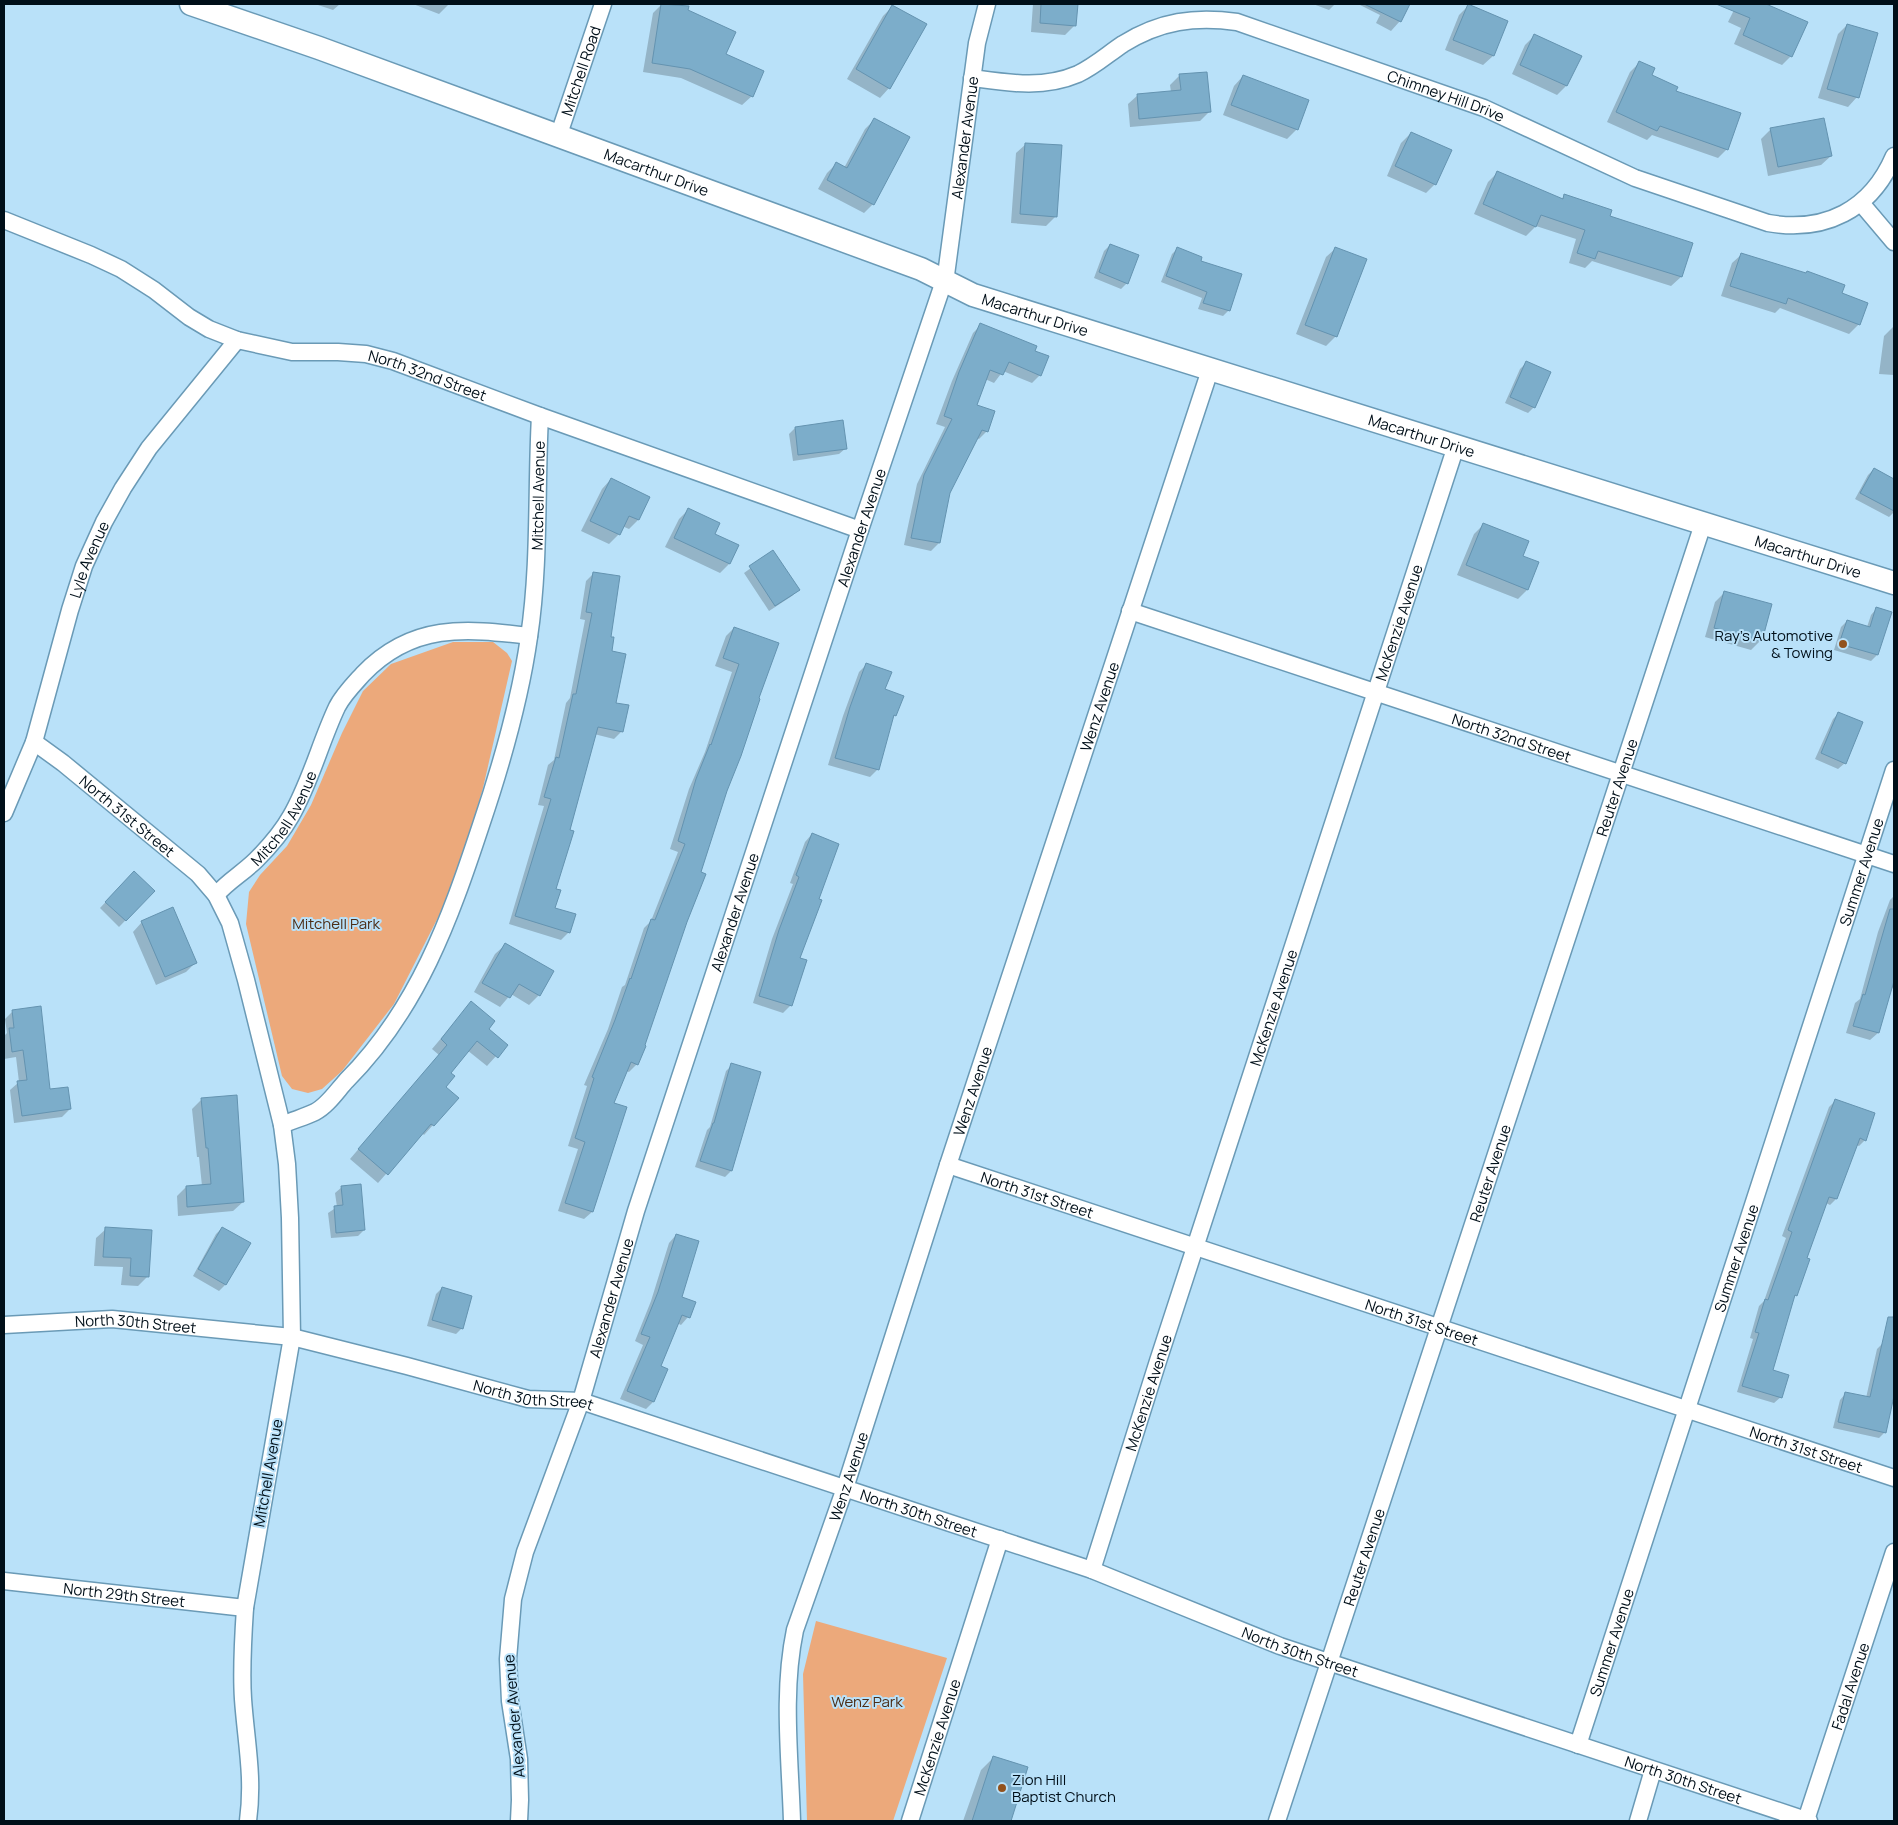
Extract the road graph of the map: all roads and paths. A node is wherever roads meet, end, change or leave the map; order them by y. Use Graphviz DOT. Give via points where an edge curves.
graph roads {
  1 [pos="191,4"];
  2 [pos="603,4"];
  3 [pos="987,4"];
  4 [pos="972,78"];
  5 [pos="558,137"];
  6 [pos="1894,156"];
  7 [pos="1861,203"];
  8 [pos="4,220"];
  9 [pos="1894,242"];
  10 [pos="944,280"];
  11 [pos="238,340"];
  12 [pos="1210,370"];
  13 [pos="540,416"];
  14 [pos="1456,446"];
  15 [pos="1703,524"];
  16 [pos="860,530"];
  17 [pos="1894,583"];
  18 [pos="1130,611"];
  19 [pos="529,636"];
  20 [pos="1377,692"];
  21 [pos="34,742"];
  22 [pos="1894,770"];
  23 [pos="1621,774"];
  24 [pos="4,813"];
  25 [pos="1867,855"];
  26 [pos="1894,864"];
  27 [pos="216,895"];
  28 [pos="282,1125"];
  29 [pos="948,1165"];
  30 [pos="1195,1248"];
  31 [pos="4,1324"];
  32 [pos="1439,1329"];
  33 [pos="292,1338"];
  34 [pos="580,1402"];
  35 [pos="1687,1410"];
  36 [pos="1894,1478"];
  37 [pos="845,1488"];
  38 [pos="1000,1539"];
  39 [pos="1894,1552"];
  40 [pos="1092,1570"];
  41 [pos="4,1582"];
  42 [pos="245,1608"];
  43 [pos="1330,1662"];
  44 [pos="1578,1745"];
  45 [pos="1653,1770"];
  46 [pos="248,1821"];
  47 [pos="519,1821"];
  48 [pos="792,1821"];
  49 [pos="910,1821"];
  50 [pos="1277,1821"];
  51 [pos="1638,1821"];
  52 [pos="1808,1821"];
  1 -- 5 [label="main road, Macarthur Drive"];
  2 -- 5 [label="street, Mitchell Road"];
  3 -- 4 [label="street, Alexander Avenue"];
  4 -- 7 [label="street, Chimney Hill Drive" via="1023,85 1060,80 1086,70 1136,36 1168,24 1214,19 1237,22 1484,108 1635,178 1768,223 1788,226 1824,222"];
  4 -- 10 [label="street, Alexander Avenue"];
  5 -- 10 [label="main road, Macarthur Drive"];
  6 -- 7 [label="street, Chimney Hill Drive" via="1871,194"];
  7 -- 9 [label="street"];
  8 -- 11 [label="street, North 32nd Street" via="121,269 189,317"];
  10 -- 12 [label="main road, Macarthur Drive" via="973,295"];
  10 -- 16 [label="street, Alexander Avenue"];
  11 -- 13 [label="street, North 32nd Street" via="292,352 366,354"];
  11 -- 21 [label="street, Lyle Avenue" via="149,448 104,522 84,566 70,610"];
  12 -- 14 [label="main road, Macarthur Drive"];
  12 -- 18 [label="street, Wenz Avenue"];
  13 -- 16 [label="street, North 32nd Street"];
  13 -- 19 [label="street, Mitchell Avenue" via="536,566"];
  14 -- 15 [label="main road, Macarthur Drive"];
  14 -- 20 [label="street, McKenzie Avenue"];
  15 -- 17 [label="main road, Macarthur Drive"];
  15 -- 23 [label="street, Reuter Avenue"];
  16 -- 34 [label="street, Alexander Avenue" via="636,1210"];
  18 -- 20 [label="street, North 32nd Street"];
  18 -- 29 [label="street, Wenz Avenue"];
  19 -- 27 [label="street, Mitchell Avenue" via="460,630 434,633 396,648 374,662 338,706 307,786 282,831 255,861"];
  19 -- 28 [label="street, Mitchell Avenue" via="519,697 496,780 459,894 428,967 381,1042 359,1069 317,1111"];
  20 -- 23 [label="street, North 32nd Street"];
  20 -- 30 [label="street, McKenzie Avenue"];
  21 -- 24 [label="street, Lyle Avenue"];
  21 -- 27 [label="street, North 31st Street" via="198,874"];
  22 -- 25 [label="street, Summer Avenue"];
  23 -- 25 [label="street, North 32nd Street"];
  23 -- 32 [label="street, Reuter Avenue"];
  25 -- 26 [label="street, North 32nd Street"];
  25 -- 35 [label="street, Summer Avenue"];
  27 -- 28 [label="street, Mitchell Avenue" via="230,923"];
  28 -- 33 [label="street, Mitchell Avenue" via="290,1218"];
  29 -- 30 [label="street, North 31st Street"];
  29 -- 37 [label="street, Wenz Avenue"];
  30 -- 32 [label="street, North 31st Street"];
  30 -- 40 [label="street, McKenzie Avenue"];
  31 -- 33 [label="street, North 30th Street" via="112,1319"];
  32 -- 35 [label="street, North 31st Street"];
  32 -- 43 [label="street, Reuter Avenue"];
  33 -- 34 [label="street, North 30th Street" via="528,1399"];
  33 -- 42 [label="street, Mitchell Avenue"];
  34 -- 37 [label="street, North 30th Street"];
  34 -- 47 [label="street, Alexander Avenue" via="526,1552 513,1599 508,1660 510,1701 519,1759"];
  35 -- 36 [label="street, North 31st Street"];
  35 -- 44 [label="street, Summer Avenue"];
  37 -- 38 [label="street, North 30th Street"];
  37 -- 48 [label="street, Wenz Avenue" via="795,1630 790,1654"];
  38 -- 40 [label="street, North 30th Street"];
  38 -- 49 [label="street, McKenzie Avenue"];
  39 -- 52 [label="street, Fadal Avenue"];
  40 -- 43 [label="street, North 30th Street" via="1280,1646"];
  41 -- 42 [label="street, North 29th Street"];
  42 -- 46 [label="street, Mitchell Avenue" via="242,1646 243,1699 250,1762"];
  43 -- 44 [label="street, North 30th Street"];
  43 -- 50 [label="street, Reuter Avenue"];
  44 -- 45 [label="street, North 30th Street"];
  45 -- 51 [label="street"];
  45 -- 52 [label="street, North 30th Street"];
}
